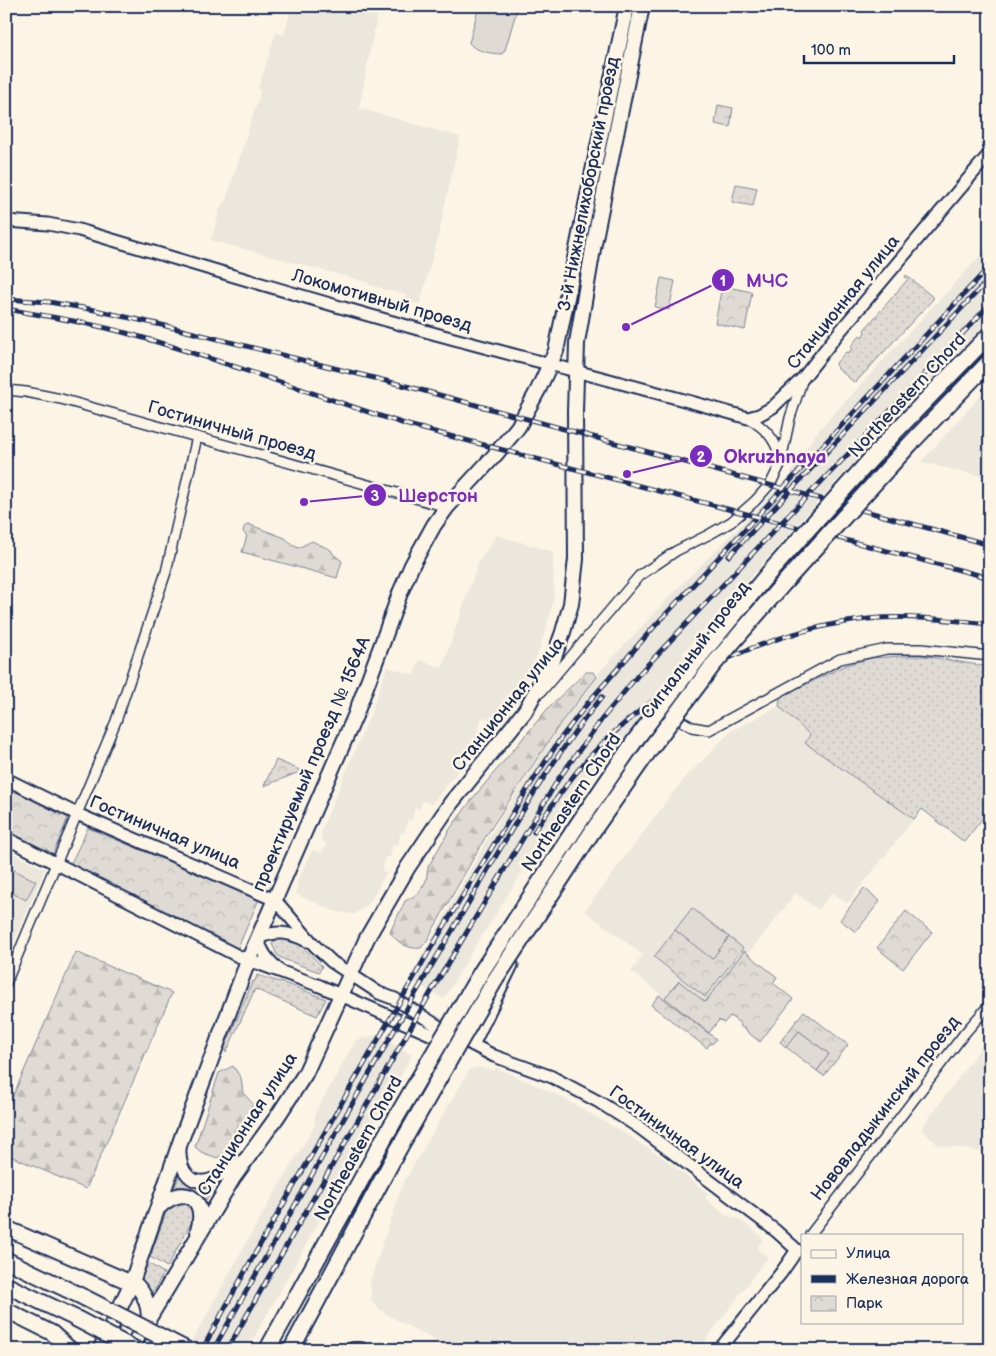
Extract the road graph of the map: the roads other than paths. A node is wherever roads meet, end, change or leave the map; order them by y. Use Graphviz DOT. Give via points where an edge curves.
graph roads {
  1 [pos="627,6"];
  2 [pos="642,6"];
  3 [pos="990,153"];
  4 [pos="6,221"];
  5 [pos="990,334"];
  6 [pos="990,348"];
  7 [pos="990,361"];
  8 [pos="550,363"];
  9 [pos="575,370"];
  10 [pos="803,378"];
  11 [pos="6,390"];
  12 [pos="748,418"];
  13 [pos="197,437"];
  14 [pos="780,460"];
  15 [pos="447,507"];
  16 [pos="990,656"];
  17 [pos="525,711"];
  18 [pos="667,713"];
  19 [pos="6,779"];
  20 [pos="78,814"];
  21 [pos="6,838"];
  22 [pos="57,864"];
  23 [pos="275,900"];
  24 [pos="258,938"];
  25 [pos="314,946"];
  26 [pos="248,960"];
  27 [pos="281,972"];
  28 [pos="351,975"];
  29 [pos="6,983"];
  30 [pos="341,995"];
  31 [pos="990,1004"];
  32 [pos="473,1044"];
  33 [pos="182,1137"];
  34 [pos="247,1158"];
  35 [pos="158,1208"];
  36 [pos="6,1228"];
  37 [pos="811,1234"];
  38 [pos="195,1241"];
  39 [pos="799,1247"];
  40 [pos="6,1260"];
  41 [pos="132,1282"];
  42 [pos="6,1285"];
  43 [pos="6,1310"];
  44 [pos="149,1319"];
  45 [pos="71,1350"];
  46 [pos="100,1350"];
  47 [pos="130,1350"];
  48 [pos="136,1350"];
  49 [pos="188,1350"];
  50 [pos="267,1350"];
  51 [pos="291,1350"];
  52 [pos="353,1350"];
  53 [pos="361,1350"];
  54 [pos="718,1350"];
  1 -- 8 [label="main road, 3-й Нижнелихоборский проезд" via="559,340"];
  2 -- 9 [label="main road, 3-й Нижнелихоборский проезд" via="594,243 576,343"];
  3 -- 10 [label="street, Станционная улица"];
  4 -- 8 [label="street, Локомотивный проезд" via="78,230 311,299"];
  5 -- 50 [label="main road, Northeastern Chord, bridge" via="896,431 768,574 636,739 480,974 383,1140"];
  6 -- 18 [label="street, Сигнальный проезд" via="829,509"];
  7 -- 51 [label="main road, Northeastern Chord, bridge" via="783,584 713,666 650,749 495,980 398,1150"];
  8 -- 9 [label="street, Локомотивный проезд"];
  8 -- 15 [label="main road, 3-й Нижнелихоборский проезд" via="518,427"];
  9 -- 12 [label="street, Локомотивный проезд"];
  9 -- 17 [label="main road, 3-й Нижнелихоборский проезд" via="576,552 572,596 564,632 553,660"];
  10 -- 12 [label="street" via="773,407"];
  10 -- 14 [label="street, Станционная улица" via="792,407"];
  11 -- 13 [label="street, Гостиничный проезд" via="46,395"];
  12 -- 14 [label="street, Локомотивный проезд" via="772,436"];
  13 -- 15 [label="street, Гостиничный проезд"];
  13 -- 20 [label="street" via="160,592 116,721"];
  14 -- 17 [label="street, Станционная улица" via="771,483 737,518 676,551 639,576"];
  15 -- 23 [label="main road, проектируемый проезд № 1564А" via="412,565 355,716"];
  16 -- 18 [label="street" via="887,649 840,659 709,730 692,727"];
  17 -- 28 [label="main road, Станционная улица" via="451,803 421,847 367,938"];
  18 -- 32 [label="street, Сигнальный проезд" via="587,829 547,896"];
  19 -- 20 [label="street, Гостиничная улица"];
  20 -- 22 [label="street"];
  20 -- 23 [label="street, Гостиничная улица"];
  21 -- 22 [label="street, Гостиничная улица"];
  22 -- 26 [label="street, Гостиничная улица"];
  22 -- 29 [label="street"];
  23 -- 24 [label="main road, проектируемый проезд № 1564А"];
  23 -- 25 [label="street, Гостиничная улица"];
  24 -- 25 [label="street" via="284,932"];
  24 -- 26 [label="main road, проектируемый проезд № 1564А"];
  24 -- 27 [label="street" via="269,961"];
  25 -- 28 [label="street, Гостиничная улица"];
  26 -- 27 [label="street, Гостиничная улица"];
  26 -- 33 [label="main road, проектируемый проезд № 1564А"];
  27 -- 30 [label="street, Гостиничная улица"];
  28 -- 30 [label="main road, Станционная улица"];
  28 -- 32 [label="street, Гостиничная улица"];
  30 -- 32 [label="street, Гостиничная улица" via="436,1037"];
  30 -- 34 [label="main road, Станционная улица" via="305,1074"];
  31 -- 37 [label="street, Нововладыкинский проезд"];
  32 -- 39 [label="street, Гостиничная улица" via="494,1056 552,1077 599,1102 640,1128"];
  33 -- 34 [label="street" via="181,1166 193,1179 212,1179"];
  33 -- 35 [label="main road, проектируемый проезд № 1564А"];
  34 -- 38 [label="main road, Станционная улица"];
  35 -- 38 [label="main road" via="174,1195 182,1194 193,1199 200,1214"];
  35 -- 41 [label="main road, проектируемый проезд № 1564А"];
  36 -- 41 [label="main road"];
  38 -- 44 [label="main road, Станционная улица"];
  39 -- 54 [label="street"];
  40 -- 49 [label="main road, bridge"];
  41 -- 44 [label="main road" via="146,1300"];
  41 -- 46 [label="main road"];
  42 -- 48 [label="main road, bridge"];
  43 -- 45 [label="main road" via="52,1333"];
  44 -- 47 [label="main road, Станционная улица"];
  52 -- 53 [label="main road"];
}
